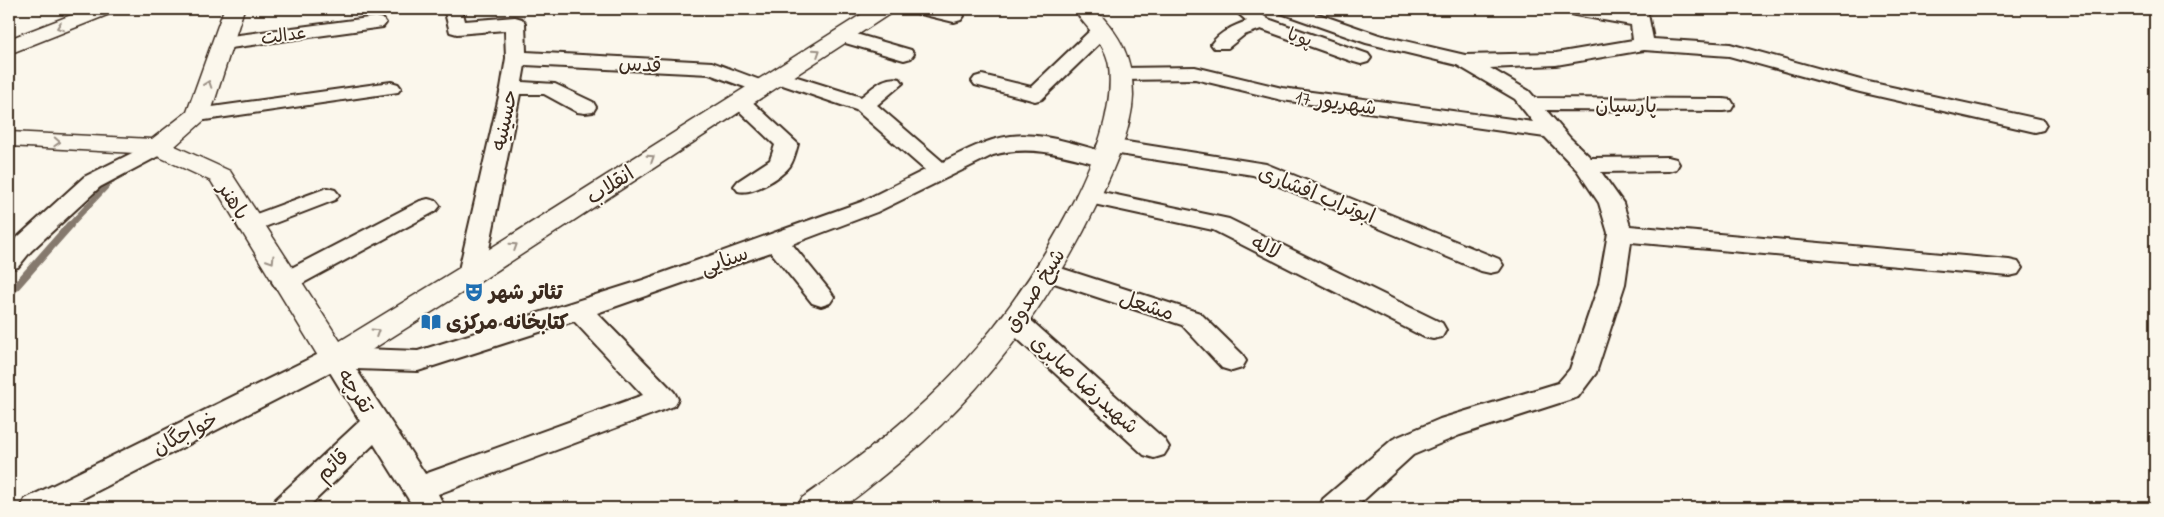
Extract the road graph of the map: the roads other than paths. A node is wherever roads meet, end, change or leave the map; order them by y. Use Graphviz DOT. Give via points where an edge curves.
graph roads {
  1 [pos="106,9"];
  2 [pos="234,9"];
  3 [pos="884,9"];
  4 [pos="923,9"];
  5 [pos="1084,9"];
  6 [pos="1242,9"];
  7 [pos="1288,9"];
  8 [pos="1575,9"];
  9 [pos="1638,15"];
  10 [pos="954,16"];
  11 [pos="455,18"];
  12 [pos="376,23"];
  13 [pos="1261,23"];
  14 [pos="1102,30"];
  15 [pos="842,36"];
  16 [pos="223,43"];
  17 [pos="1221,44"];
  18 [pos="1644,44"];
  19 [pos="9,46"];
  20 [pos="904,54"];
  21 [pos="516,58"];
  22 [pos="1361,58"];
  23 [pos="1464,61"];
  24 [pos="1121,74"];
  25 [pos="770,82"];
  26 [pos="982,82"];
  27 [pos="893,83"];
  28 [pos="391,88"];
  29 [pos="511,88"];
  30 [pos="740,101"];
  31 [pos="1529,104"];
  32 [pos="864,105"];
  33 [pos="1723,105"];
  34 [pos="585,107"];
  35 [pos="198,115"];
  36 [pos="2035,125"];
  37 [pos="1552,131"];
  38 [pos="9,139"];
  39 [pos="158,147"];
  40 [pos="1106,152"];
  41 [pos="1585,164"];
  42 [pos="1668,164"];
  43 [pos="942,173"];
  44 [pos="746,186"];
  45 [pos="327,195"];
  46 [pos="1088,196"];
  47 [pos="428,206"];
  48 [pos="249,225"];
  49 [pos="1620,233"];
  50 [pos="776,241"];
  51 [pos="9,261"];
  52 [pos="1490,264"];
  53 [pos="2009,268"];
  54 [pos="1048,272"];
  55 [pos="471,274"];
  56 [pos="285,282"];
  57 [pos="821,297"];
  58 [pos="578,309"];
  59 [pos="1016,322"];
  60 [pos="1433,330"];
  61 [pos="335,358"];
  62 [pos="1232,361"];
  63 [pos="377,423"];
  64 [pos="1154,447"];
  65 [pos="423,498"];
  66 [pos="36,508"];
  67 [pos="287,508"];
  68 [pos="814,508"];
  69 [pos="1334,508"];
  1 -- 19 [label="main road, one-way"];
  2 -- 16 [label="main road, عدالت"];
  3 -- 15 [label="main road, انقلاب"];
  4 -- 10 [label="street"];
  5 -- 14 [label="main road, شیخ صدوق"];
  6 -- 13 [label="street, پویا"];
  7 -- 23 [label="street" via="1317,22 1373,39"];
  8 -- 9 [label="street"];
  9 -- 18 [label="street"];
  11 -- 21 [label="street, حسینیه" via="515,22"];
  12 -- 16 [label="street, عدالت"];
  13 -- 17 [label="street" via="1237,32"];
  13 -- 22 [label="street, پویا"];
  14 -- 24 [label="main road, شیخ صدوق" via="1120,64"];
  14 -- 26 [label="street" via="1035,95"];
  15 -- 20 [label="street"];
  25 -- 15 [label="main road, انقلاب, one-way"];
  35 -- 16 [label="main road, عدالت, one-way"];
  18 -- 23 [label="street" via="1592,56 1507,63"];
  18 -- 36 [label="street" via="1730,50 1860,86"];
  21 -- 25 [label="street, قدس" via="712,68"];
  21 -- 29 [label="street, حسینیه"];
  23 -- 31 [label="street" via="1522,95"];
  24 -- 37 [label="street, 17 شهریور" via="1195,73 1282,94"];
  24 -- 40 [label="main road, شیخ صدوق" via="1118,116"];
  25 -- 30 [label="main road, انقلاب"];
  25 -- 32 [label="street, قدس"];
  27 -- 32 [label="street"];
  28 -- 35 [label="street"];
  29 -- 34 [label="street" via="548,88"];
  29 -- 55 [label="street, حسینیه"];
  30 -- 44 [label="street" via="786,144 780,164"];
  55 -- 30 [label="main road, انقلاب, one-way"];
  31 -- 33 [label="street, پارسیان"];
  31 -- 37 [label="street"];
  32 -- 43 [label="street"];
  35 -- 39 [label="main road"];
  37 -- 41 [label="street"];
  38 -- 39 [label="main road, باهنر, one-way"];
  39 -- 48 [label="main road, باهنر" via="221,176"];
  39 -- 51 [label="street" via="92,182 22,245"];
  40 -- 43 [label="street, سنایی" via="1047,144 1010,144 985,150"];
  40 -- 46 [label="main road, شیخ صدوق"];
  40 -- 52 [label="street, ابوتراب افشاری" via="1258,169"];
  41 -- 42 [label="street"];
  41 -- 49 [label="street" via="1611,203"];
  43 -- 50 [label="street, سنایی" via="869,207"];
  45 -- 48 [label="street"];
  46 -- 54 [label="main road, شیخ صدوق"];
  46 -- 60 [label="street, لاله" via="1220,224"];
  47 -- 56 [label="street"];
  48 -- 56 [label="main road, باهنر, one-way"];
  49 -- 53 [label="street"];
  49 -- 69 [label="street" via="1612,284 1582,374 1568,390 1450,427 1403,447"];
  50 -- 57 [label="street"];
  50 -- 58 [label="street, سنایی"];
  54 -- 59 [label="main road, شیخ صدوق"];
  54 -- 62 [label="street, مشعل" via="1190,319"];
  61 -- 55 [label="main road, انقلاب, one-way"];
  56 -- 61 [label="main road, باهنر"];
  58 -- 61 [label="street, سنایی" via="418,361"];
  58 -- 65 [label="street" via="664,399"];
  59 -- 64 [label="street, شهیدرضا صابری"];
  59 -- 68 [label="main road, شیخ صدوق" via="975,372 937,410 897,446"];
  61 -- 63 [label="street, تقرچه"];
  61 -- 66 [label="street, خواجگان"];
  63 -- 65 [label="street"];
  63 -- 67 [label="street, قائم"];
}
